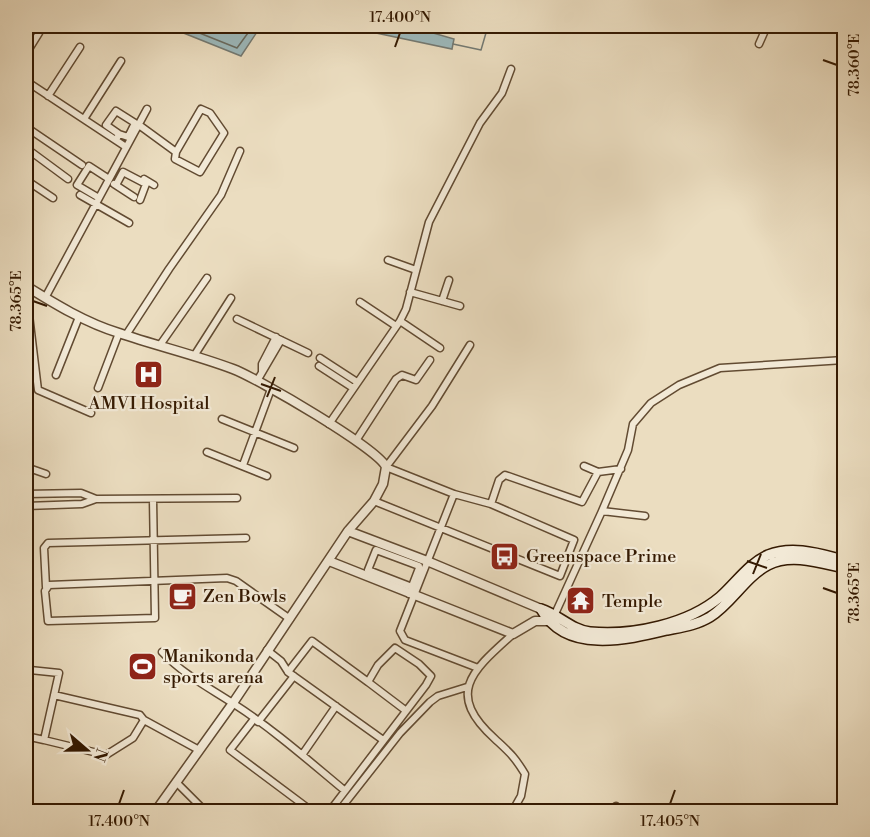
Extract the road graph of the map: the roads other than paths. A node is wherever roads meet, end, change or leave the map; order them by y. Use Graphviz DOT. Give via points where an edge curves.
graph roads {
  1 [pos="39,26"];
  2 [pos="767,26"];
  3 [pos="759,44"];
  4 [pos="80,47"];
  5 [pos="26,54"];
  6 [pos="121,61"];
  7 [pos="512,69"];
  8 [pos="26,81"];
  9 [pos="48,96"];
  10 [pos="147,109"];
  11 [pos="84,119"];
  12 [pos="139,125"];
  13 [pos="26,127"];
  14 [pos="118,137"];
  15 [pos="126,147"];
  16 [pos="26,148"];
  17 [pos="240,151"];
  18 [pos="176,152"];
  19 [pos="117,164"];
  20 [pos="82,165"];
  21 [pos="68,179"];
  22 [pos="107,179"];
  23 [pos="26,180"];
  24 [pos="116,185"];
  25 [pos="154,185"];
  26 [pos="80,195"];
  27 [pos="53,198"];
  28 [pos="97,199"];
  29 [pos="129,223"];
  30 [pos="388,260"];
  31 [pos="416,270"];
  32 [pos="207,278"];
  33 [pos="449,280"];
  34 [pos="26,286"];
  35 [pos="26,290"];
  36 [pos="410,292"];
  37 [pos="45,298"];
  38 [pos="231,298"];
  39 [pos="442,301"];
  40 [pos="360,302"];
  41 [pos="460,306"];
  42 [pos="79,317"];
  43 [pos="237,319"];
  44 [pos="398,323"];
  45 [pos="123,334"];
  46 [pos="278,339"];
  47 [pos="160,345"];
  48 [pos="470,345"];
  49 [pos="440,348"];
  50 [pos="308,353"];
  51 [pos="194,356"];
  52 [pos="320,358"];
  53 [pos="430,360"];
  54 [pos="844,360"];
  55 [pos="319,366"];
  56 [pos="56,375"];
  57 [pos="259,377"];
  58 [pos="355,385"];
  59 [pos="98,388"];
  60 [pos="271,389"];
  61 [pos="91,413"];
  62 [pos="222,419"];
  63 [pos="329,424"];
  64 [pos="256,433"];
  65 [pos="357,439"];
  66 [pos="294,448"];
  67 [pos="207,452"];
  68 [pos="243,465"];
  69 [pos="584,466"];
  70 [pos="26,467"];
  71 [pos="386,467"];
  72 [pos="621,469"];
  73 [pos="598,472"];
  74 [pos="46,474"];
  75 [pos="267,476"];
  76 [pos="26,494"];
  77 [pos="454,494"];
  78 [pos="237,498"];
  79 [pos="96,499"];
  80 [pos="153,499"];
  81 [pos="374,501"];
  82 [pos="491,504"];
  83 [pos="26,506"];
  84 [pos="602,511"];
  85 [pos="645,516"];
  86 [pos="440,527"];
  87 [pos="348,531"];
  88 [pos="246,538"];
  89 [pos="154,540"];
  90 [pos="844,560"];
  91 [pos="328,561"];
  92 [pos="427,561"];
  93 [pos="844,568"];
  94 [pos="154,580"];
  95 [pos="46,587"];
  96 [pos="411,592"];
  97 [pos="541,609"];
  98 [pos="551,617"];
  99 [pos="290,619"];
  100 [pos="513,634"];
  101 [pos="267,650"];
  102 [pos="162,652"];
  103 [pos="478,668"];
  104 [pos="291,674"];
  105 [pos="26,676"];
  106 [pos="368,682"];
  107 [pos="466,687"];
  108 [pos="54,695"];
  109 [pos="233,703"];
  110 [pos="336,706"];
  111 [pos="405,710"];
  112 [pos="144,720"];
  113 [pos="256,721"];
  114 [pos="26,735"];
  115 [pos="44,740"];
  116 [pos="383,740"];
  117 [pos="199,750"];
  118 [pos="302,755"];
  119 [pos="176,782"];
  120 [pos="344,790"];
  121 [pos="155,812"];
  122 [pos="206,812"];
  123 [pos="313,812"];
  124 [pos="329,812"];
  125 [pos="338,812"];
  126 [pos="512,812"];
  1 -- 5 [label="street"];
  2 -- 3 [label="street"];
  4 -- 9 [label="street"];
  6 -- 11 [label="street"];
  7 -- 31 [label="street" via="429,222"];
  8 -- 9 [label="street"];
  9 -- 11 [label="street"];
  10 -- 12 [label="street"];
  11 -- 14 [label="street"];
  12 -- 15 [label="street"];
  12 -- 18 [label="street"];
  13 -- 20 [label="street"];
  14 -- 14 [label="street" via="106,125 116,111 135,123 128,137"];
  14 -- 15 [label="street"];
  15 -- 19 [label="street"];
  16 -- 21 [label="street"];
  17 -- 45 [label="street" via="221,195"];
  18 -- 18 [label="street" via="175,159 202,172 223,135 210,113 201,109"];
  19 -- 22 [label="street"];
  19 -- 25 [label="street"];
  22 -- 24 [label="street"];
  22 -- 28 [label="street"];
  22 -- 28 [label="street" via="89,166 77,185"];
  23 -- 27 [label="street"];
  24 -- 24 [label="street" via="137,199 146,184 123,172"];
  26 -- 28 [label="street"];
  28 -- 29 [label="street"];
  28 -- 37 [label="street"];
  30 -- 31 [label="street"];
  31 -- 36 [label="street"];
  32 -- 47 [label="street"];
  33 -- 39 [label="street"];
  34 -- 37 [label="street"];
  35 -- 61 [label="street" via="38,390"];
  36 -- 39 [label="street"];
  36 -- 44 [label="street"];
  37 -- 42 [label="street"];
  38 -- 51 [label="street"];
  39 -- 41 [label="street"];
  40 -- 44 [label="street"];
  42 -- 45 [label="street"];
  42 -- 56 [label="street"];
  43 -- 46 [label="street"];
  44 -- 49 [label="street"];
  44 -- 58 [label="street"];
  45 -- 47 [label="street"];
  45 -- 59 [label="street"];
  46 -- 50 [label="street"];
  46 -- 57 [label="street" via="262,364"];
  47 -- 51 [label="street"];
  48 -- 71 [label="street" via="432,406"];
  51 -- 57 [label="street"];
  52 -- 58 [label="street"];
  53 -- 65 [label="street" via="419,379 402,375 396,379"];
  54 -- 72 [label="street" via="720,368 679,385 651,402 633,424"];
  55 -- 58 [label="street"];
  57 -- 60 [label="street"];
  58 -- 63 [label="street"];
  60 -- 63 [label="street"];
  60 -- 64 [label="street"];
  62 -- 64 [label="street"];
  63 -- 65 [label="street"];
  64 -- 66 [label="street"];
  64 -- 68 [label="street"];
  65 -- 71 [label="street" via="378,455"];
  67 -- 68 [label="street"];
  68 -- 75 [label="street"];
  69 -- 73 [label="street"];
  70 -- 74 [label="street"];
  71 -- 77 [label="street"];
  71 -- 81 [label="street" via="384,484"];
  72 -- 73 [label="street"];
  72 -- 84 [label="street"];
  73 -- 82 [label="street" via="582,502 505,475 499,480"];
  76 -- 79 [label="street" via="81,493"];
  77 -- 82 [label="street"];
  77 -- 86 [label="street"];
  78 -- 80 [label="street"];
  79 -- 80 [label="street"];
  79 -- 83 [label="street" via="82,504"];
  80 -- 89 [label="street"];
  81 -- 86 [label="street"];
  81 -- 87 [label="street"];
  82 -- 86 [label="street" via="574,540 560,576"];
  84 -- 85 [label="street"];
  84 -- 98 [label="street"];
  86 -- 92 [label="street"];
  87 -- 91 [label="street"];
  87 -- 92 [label="street"];
  88 -- 89 [label="street"];
  89 -- 94 [label="street"];
  89 -- 95 [label="street" via="45,544"];
  90 -- 98 [label="main road" via="801,551 768,555 705,609 664,624 589,632"];
  91 -- 96 [label="street"];
  91 -- 99 [label="street"];
  92 -- 96 [label="street"];
  92 -- 97 [label="street"];
  93 -- 98 [label="main road" via="783,560 769,565 712,616 697,624 620,641 584,639"];
  94 -- 95 [label="street"];
  94 -- 95 [label="street" via="155,618 51,622 47,618"];
  94 -- 99 [label="street" via="227,578"];
  96 -- 96 [label="street" via="418,565 376,549 368,570"];
  96 -- 100 [label="street"];
  96 -- 103 [label="street" via="400,631 402,638"];
  97 -- 98 [label="main road"];
  98 -- 100 [label="street"];
  99 -- 101 [label="street"];
  100 -- 103 [label="street"];
  101 -- 104 [label="street"];
  101 -- 109 [label="street"];
  102 -- 109 [label="street" via="177,668"];
  103 -- 107 [label="street"];
  104 -- 106 [label="street" via="312,641"];
  104 -- 110 [label="street"];
  104 -- 113 [label="street"];
  105 -- 108 [label="street" via="30,670 59,673"];
  106 -- 111 [label="street"];
  106 -- 111 [label="street" via="395,648 412,658 431,676"];
  107 -- 125 [label="street" via="430,702 400,733"];
  107 -- 126 [label="street" via="473,714 511,751 525,774 521,796"];
  108 -- 112 [label="street" via="140,715"];
  108 -- 115 [label="street"];
  109 -- 113 [label="street"];
  109 -- 117 [label="street"];
  110 -- 116 [label="street"];
  110 -- 118 [label="street"];
  111 -- 116 [label="street"];
  112 -- 115 [label="street" via="133,738 106,755"];
  112 -- 117 [label="street"];
  113 -- 118 [label="street"];
  113 -- 123 [label="street" via="230,750"];
  114 -- 115 [label="street"];
  116 -- 120 [label="street"];
  117 -- 119 [label="street"];
  118 -- 120 [label="street"];
  119 -- 121 [label="street"];
  119 -- 122 [label="street"];
  120 -- 124 [label="street"];
}
